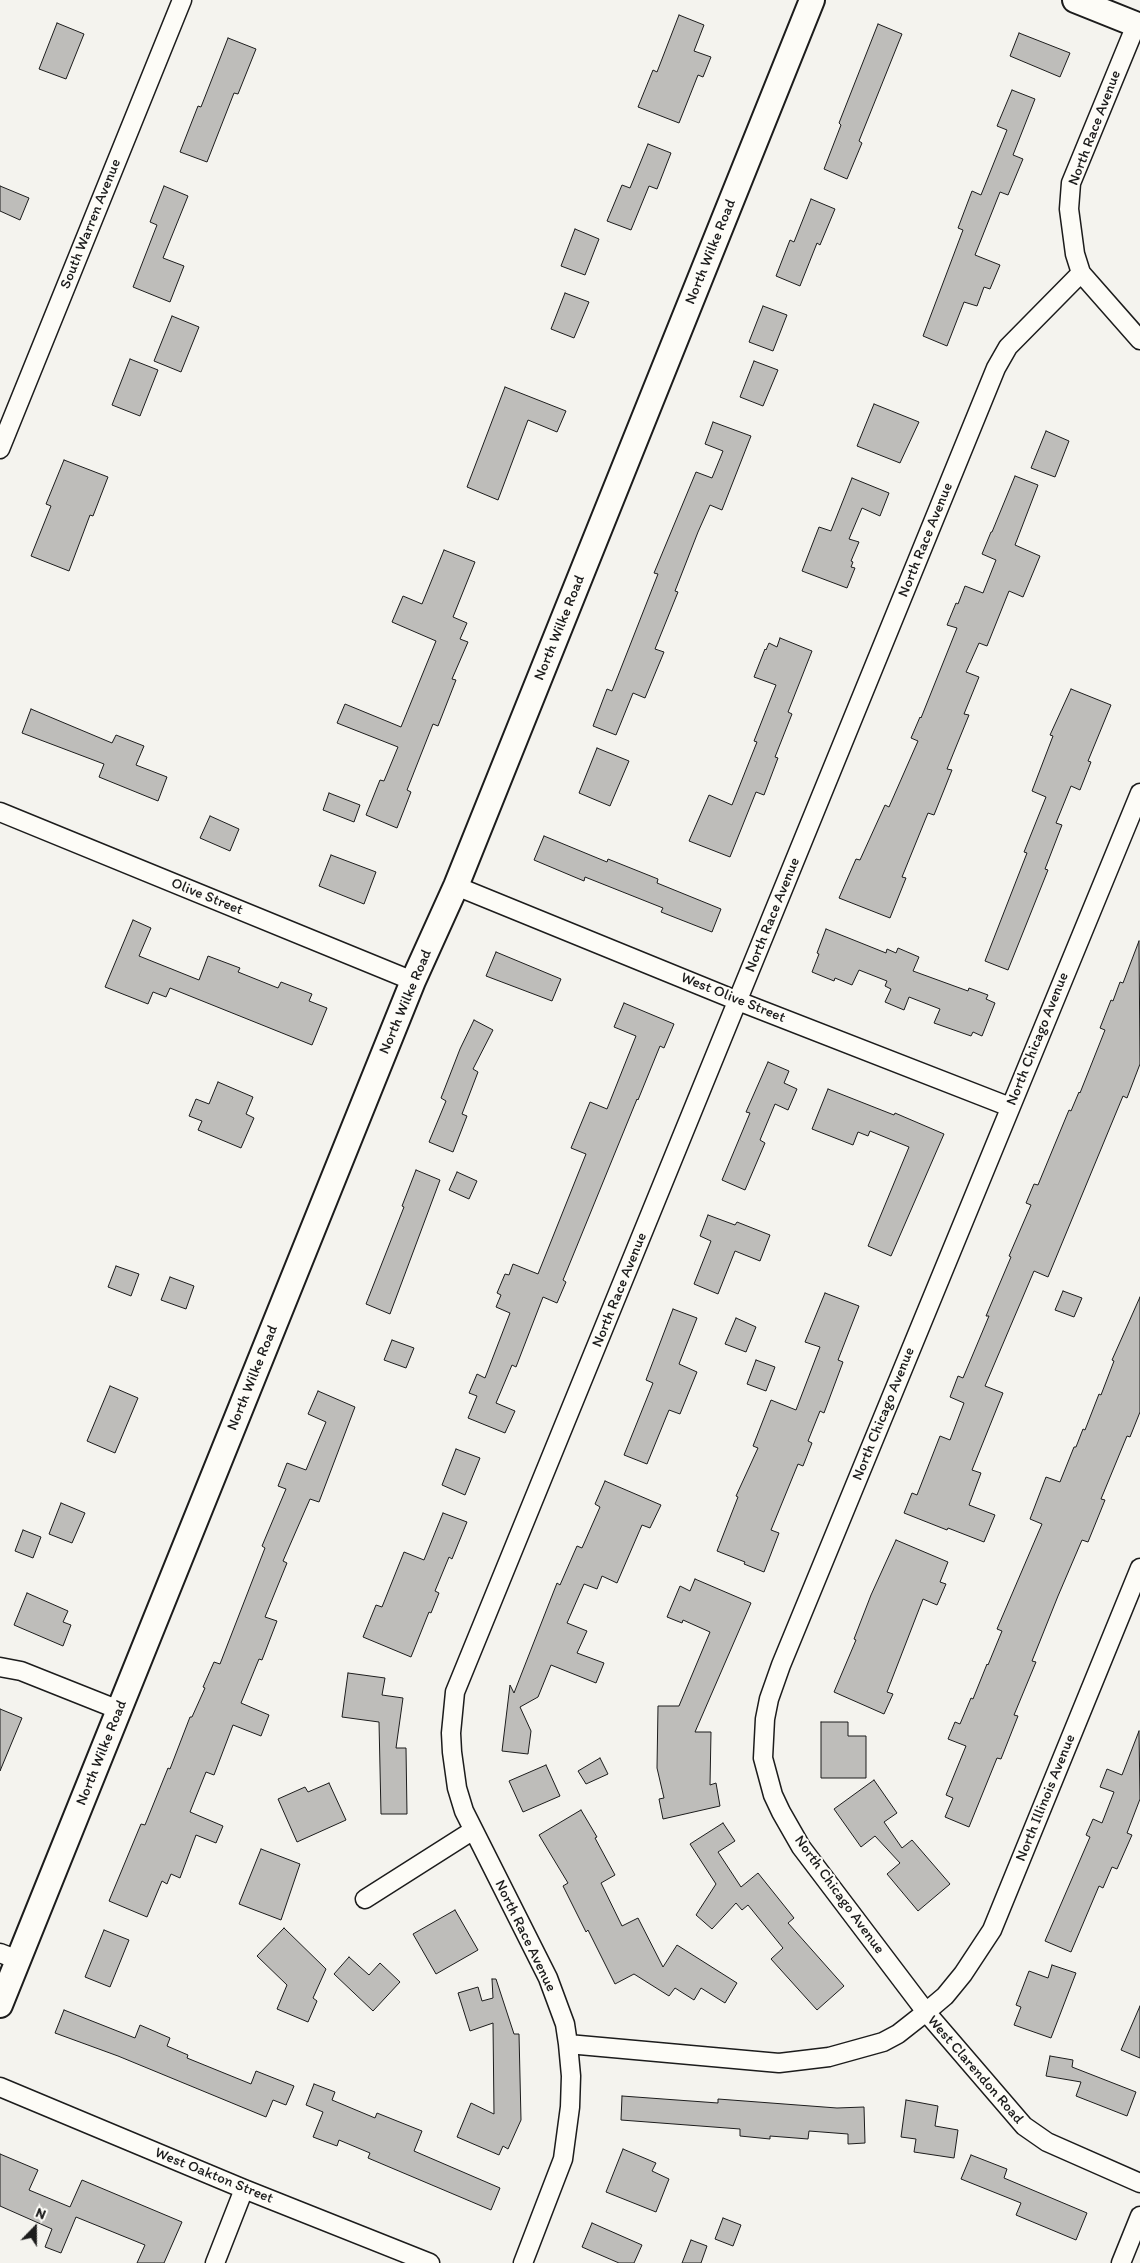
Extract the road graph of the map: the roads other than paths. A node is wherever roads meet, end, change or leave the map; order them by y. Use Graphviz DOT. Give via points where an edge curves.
graph roads {
  1 [pos="182,0"];
  2 [pos="812,0"];
  3 [pos="1075,0"];
  4 [pos="1138,26"];
  5 [pos="1081,273"];
  6 [pos="1140,340"];
  7 [pos="0,448"];
  8 [pos="1140,793"];
  9 [pos="0,812"];
  10 [pos="456,886"];
  11 [pos="413,981"];
  12 [pos="738,1001"];
  13 [pos="1010,1107"];
  14 [pos="1140,1568"];
  15 [pos="0,1667"];
  16 [pos="119,1710"];
  17 [pos="472,1831"];
  18 [pos="365,1899"];
  19 [pos="9,1957"];
  20 [pos="0,2005"];
  21 [pos="926,2012"];
  22 [pos="568,2044"];
  23 [pos="0,2086"];
  24 [pos="1140,2183"];
  25 [pos="244,2188"];
  26 [pos="1140,2216"];
  27 [pos="215,2263"];
  28 [pos="430,2263"];
  29 [pos="523,2263"];
  30 [pos="1121,2263"];
  1 -- 7 [label="street, South Warren Avenue"];
  2 -- 10 [label="street, North Wilke Road"];
  3 -- 4 [label="street"];
  4 -- 5 [label="street, North Race Avenue" via="1071,183 1069,209"];
  5 -- 6 [label="street"];
  5 -- 12 [label="street, North Race Avenue" via="1008,347 996,368"];
  8 -- 13 [label="street, North Chicago Avenue"];
  9 -- 11 [label="street, Olive Street"];
  10 -- 11 [label="street, North Wilke Road"];
  10 -- 12 [label="street, West Olive Street"];
  11 -- 16 [label="street, North Wilke Road"];
  12 -- 13 [label="street, West Olive Street"];
  12 -- 17 [label="street, North Race Avenue" via="455,1692 451,1733 454,1772"];
  13 -- 21 [label="street, North Chicago Avenue" via="781,1665 769,1699 763,1738 763,1758 774,1795 801,1847"];
  14 -- 21 [label="street, North Illinois Avenue" via="992,1930 963,1974"];
  15 -- 16 [label="street" via="21,1671"];
  16 -- 19 [label="street, North Wilke Road"];
  17 -- 18 [label="street"];
  17 -- 22 [label="street, North Race Avenue" via="548,1978 565,2024"];
  19 -- 20 [label="street, North Wilke Road"];
  21 -- 22 [label="street, West Clarendon Road" via="883,2042 829,2057 780,2064"];
  21 -- 24 [label="street, West Clarendon Road" via="1024,2126 1047,2142"];
  22 -- 29 [label="street" via="571,2099 563,2159"];
  23 -- 25 [label="street, West Oakton Street"];
  25 -- 27 [label="street"];
  25 -- 28 [label="street, West Oakton Street"];
  26 -- 30 [label="street"];
}
